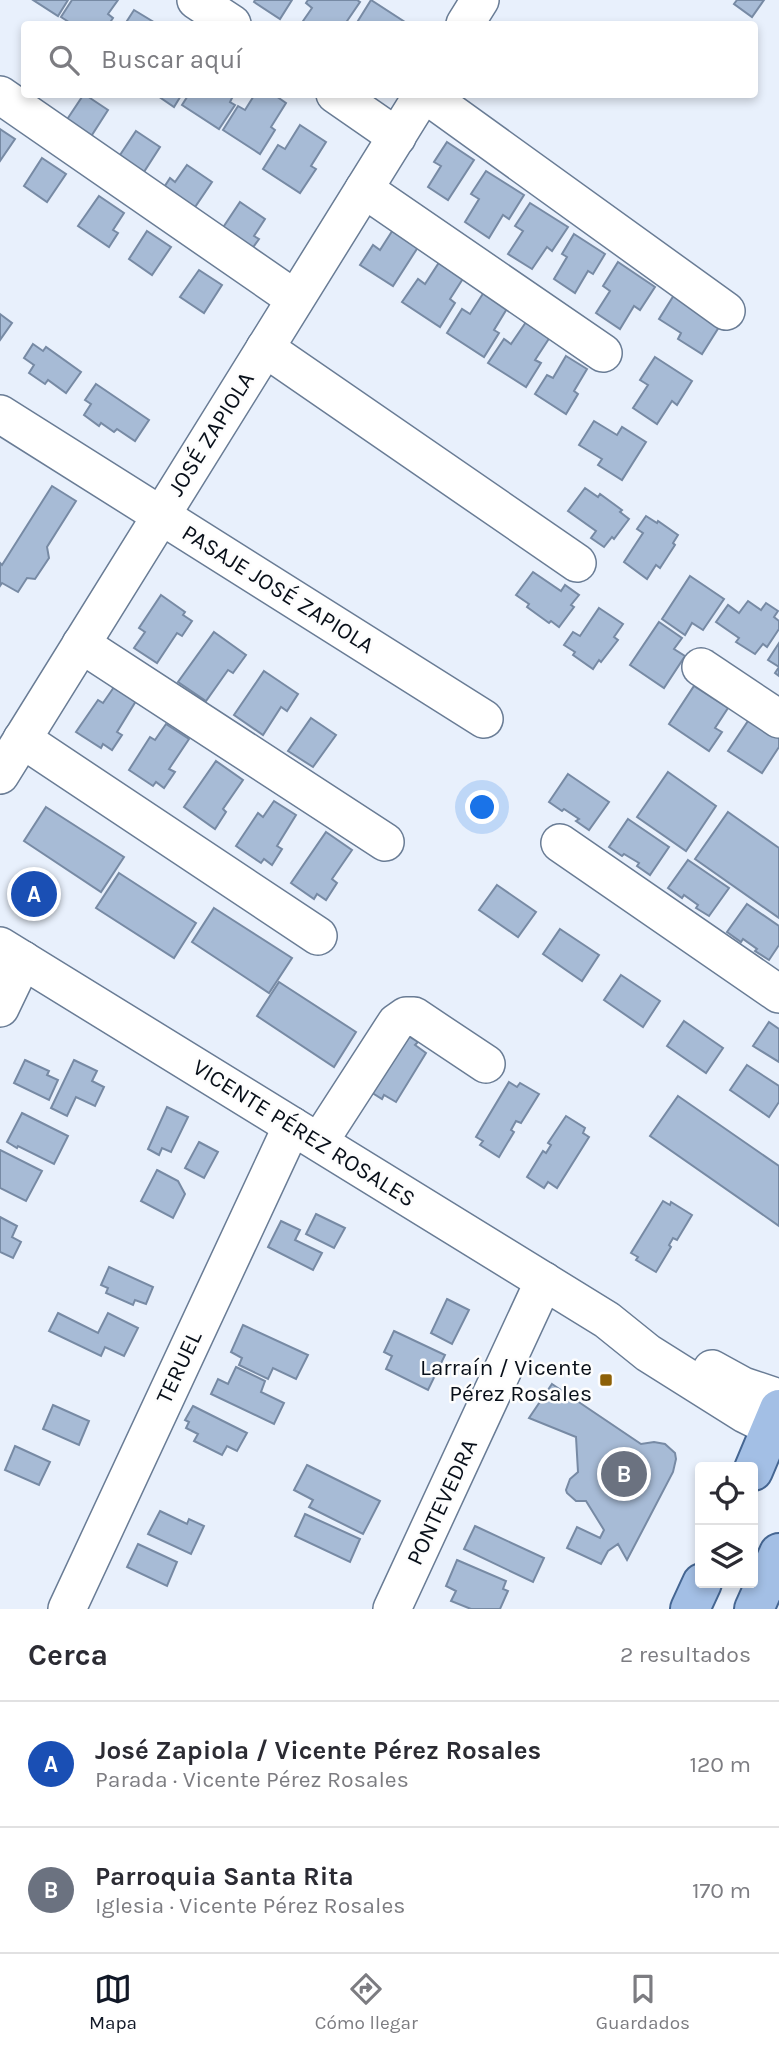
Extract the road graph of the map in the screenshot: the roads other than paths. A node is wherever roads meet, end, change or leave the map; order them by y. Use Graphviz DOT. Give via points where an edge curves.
graph roads {
  1 [pos="196,0"];
  2 [pos="480,0"];
  3 [pos="228,21"];
  4 [pos="467,21"];
  5 [pos="0,95"];
  6 [pos="341,98"];
  7 [pos="421,98"];
  8 [pos="430,98"];
  9 [pos="397,137"];
  10 [pos="364,189"];
  11 [pos="295,299"];
  12 [pos="726,311"];
  13 [pos="265,348"];
  14 [pos="603,354"];
  15 [pos="0,414"];
  16 [pos="161,516"];
  17 [pos="577,563"];
  18 [pos="81,644"];
  19 [pos="701,667"];
  20 [pos="484,719"];
  21 [pos="779,719"];
  22 [pos="8,755"];
  23 [pos="384,842"];
  24 [pos="560,843"];
  25 [pos="318,936"];
  26 [pos="11,953"];
  27 [pos="779,994"];
  28 [pos="0,1008"];
  29 [pos="486,1064"];
  30 [pos="305,1134"];
  31 [pos="544,1281"];
  32 [pos="777,1417"];
  33 [pos="757,1462"];
  34 [pos="779,1553"];
  35 [pos="700,1588"];
  36 [pos="755,1608"];
  37 [pos="67,1609"];
  38 [pos="392,1609"];
  39 [pos="690,1609"];
  1 -- 3 [label="street"];
  2 -- 4 [label="street"];
  5 -- 11 [label="street"];
  6 -- 9 [label="street"];
  7 -- 9 [label="street, JOSÉ ZAPIOLA"];
  8 -- 12 [label="street"];
  9 -- 10 [label="street, JOSÉ ZAPIOLA"];
  10 -- 11 [label="street, JOSÉ ZAPIOLA"];
  10 -- 14 [label="street"];
  11 -- 13 [label="street, JOSÉ ZAPIOLA"];
  13 -- 16 [label="street, JOSÉ ZAPIOLA"];
  13 -- 17 [label="street"];
  15 -- 16 [label="street, PASAJE JOSÉ ZAPIOLA"];
  16 -- 18 [label="street, JOSÉ ZAPIOLA"];
  16 -- 20 [label="street, PASAJE JOSÉ ZAPIOLA"];
  18 -- 22 [label="street, JOSÉ ZAPIOLA"];
  18 -- 23 [label="street"];
  19 -- 21 [label="street"];
  22 -- 25 [label="street"];
  24 -- 27 [label="street"];
  26 -- 28 [label="street"];
  26 -- 30 [label="street, VICENTE PÉREZ ROSALES"];
  29 -- 30 [label="street, TERUEL" via="414,1016 406,1016"];
  30 -- 31 [label="street, VICENTE PÉREZ ROSALES"];
  30 -- 37 [label="street, TERUEL"];
  31 -- 32 [label="street, VICENTE PÉREZ ROSALES" via="745,1414"];
  31 -- 38 [label="street, PONTEVEDRA"];
  32 -- 33 [label="main road"];
  34 -- 36 [label="main road"];
  35 -- 39 [label="main road"];
}
